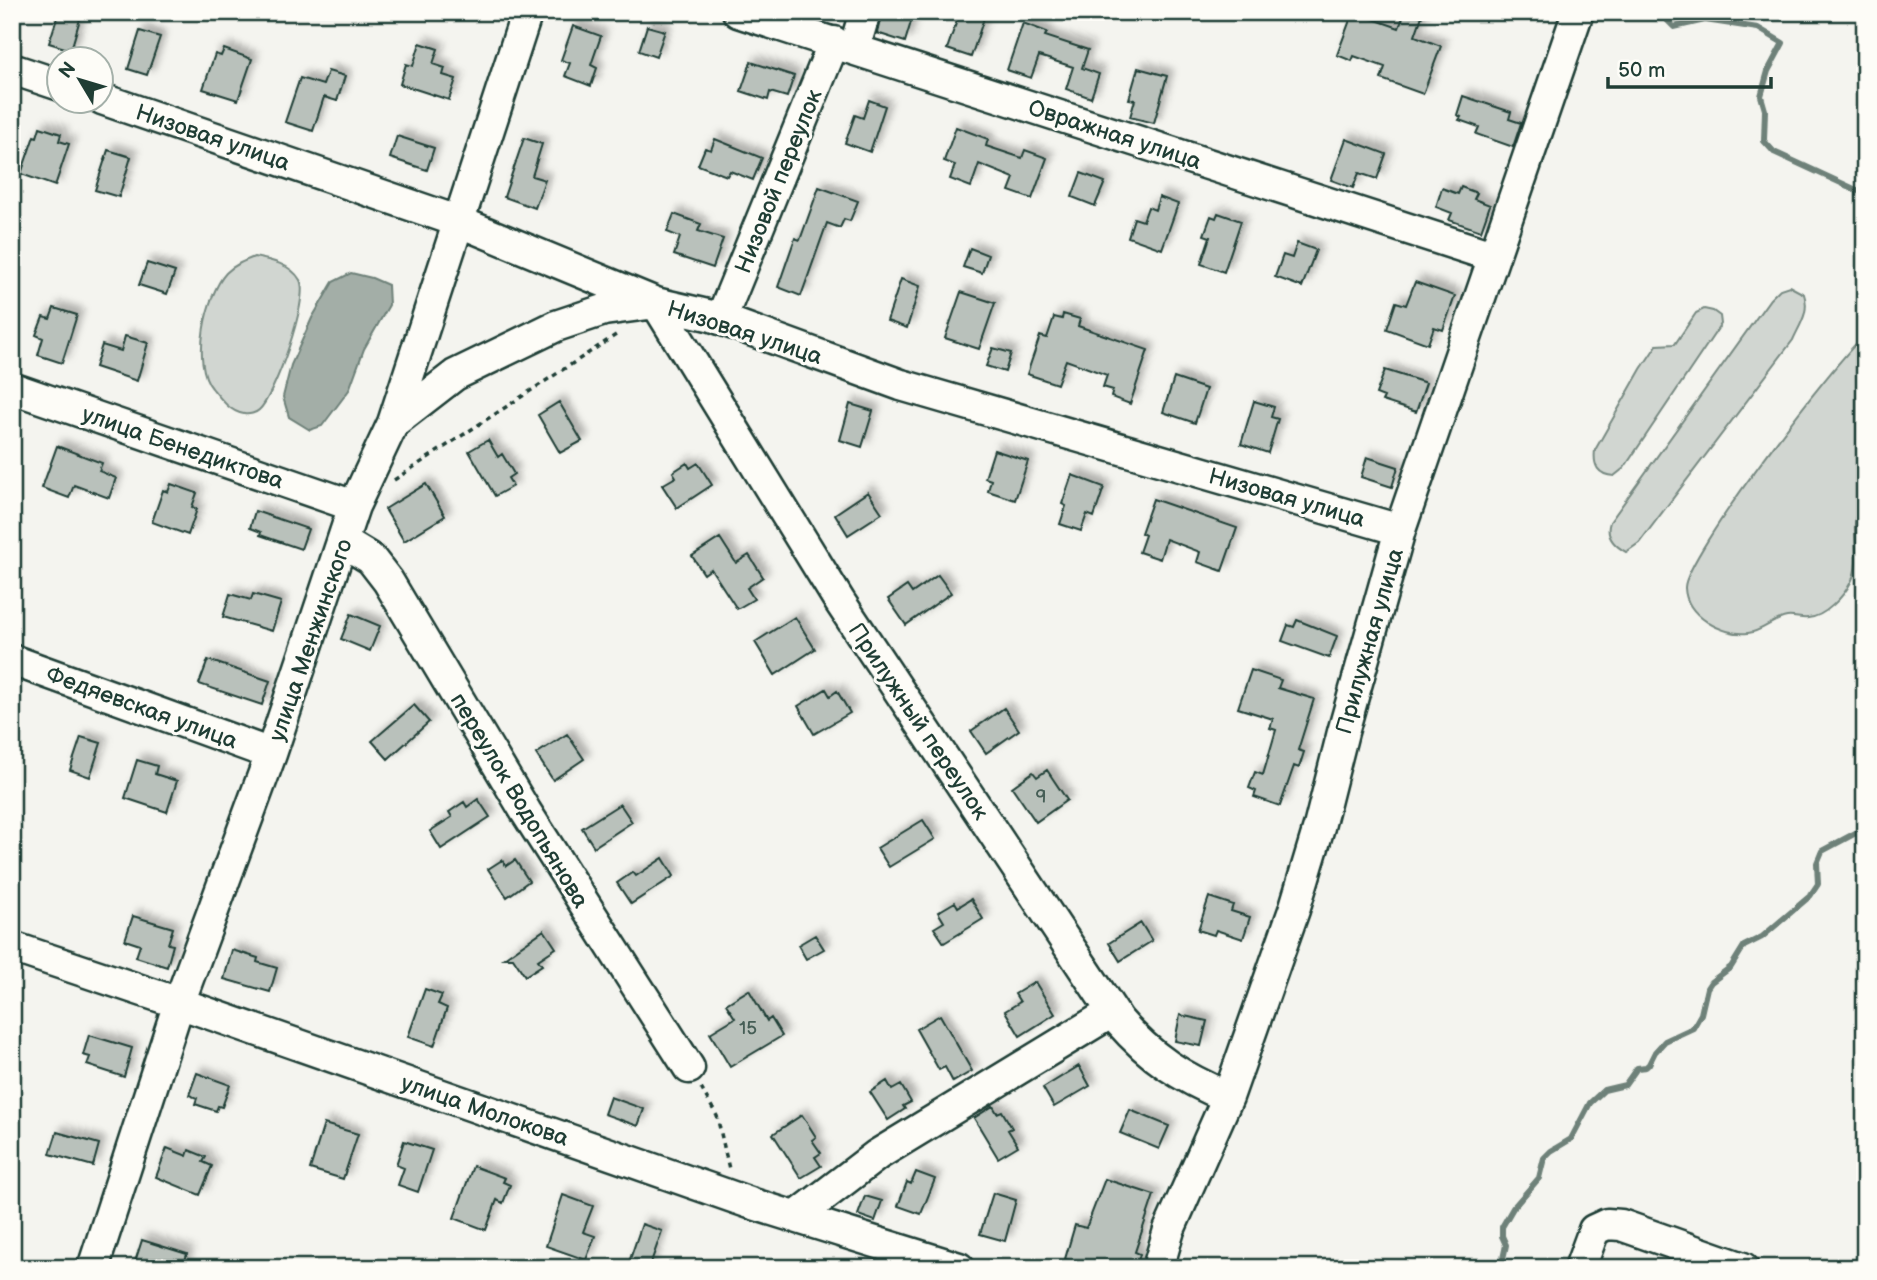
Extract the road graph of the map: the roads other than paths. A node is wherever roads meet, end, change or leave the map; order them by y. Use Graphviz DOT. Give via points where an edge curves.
graph roads {
  1 [pos="527,12"];
  2 [pos="738,12"];
  3 [pos="866,12"];
  4 [pos="1578,12"];
  5 [pos="844,46"];
  6 [pos="12,69"];
  7 [pos="46,80"];
  8 [pos="116,104"];
  9 [pos="460,222"];
  10 [pos="1492,256"];
  11 [pos="656,303"];
  12 [pos="721,319"];
  13 [pos="12,388"];
  14 [pos="393,423"];
  15 [pos="354,506"];
  16 [pos="1400,530"];
  17 [pos="343,542"];
  18 [pos="12,660"];
  19 [pos="271,754"];
  20 [pos="12,947"];
  21 [pos="179,1003"];
  22 [pos="1112,1012"];
  23 [pos="689,1068"];
  24 [pos="1228,1097"];
  25 [pos="796,1217"];
  26 [pos="93,1268"];
  27 [pos="959,1268"];
  28 [pos="1158,1268"];
  29 [pos="1580,1268"];
  30 [pos="1743,1268"];
  1 -- 9 [label="street, улица Менжинского"];
  2 -- 5 [label="street, Овражная улица"];
  3 -- 5 [label="street, Низовой переулок"];
  4 -- 10 [label="street, Прилужная улица"];
  5 -- 10 [label="street, Овражная улица"];
  5 -- 12 [label="street, Низовой переулок"];
  6 -- 7 [label="street"];
  8 -- 9 [label="street, Низовая улица"];
  9 -- 11 [label="street, Низовая улица"];
  9 -- 14 [label="street, улица Менжинского"];
  10 -- 16 [label="street, Прилужная улица"];
  11 -- 12 [label="street, Низовая улица"];
  11 -- 14 [label="street" via="604,310 556,326 455,375"];
  11 -- 22 [label="street, Прилужный переулок" via="840,602"];
  12 -- 16 [label="street, Низовая улица" via="901,385"];
  13 -- 15 [label="street, улица Бенедиктова"];
  14 -- 15 [label="street, улица Менжинского"];
  15 -- 17 [label="street, улица Менжинского"];
  16 -- 24 [label="street, Прилужная улица" via="1294,910"];
  17 -- 19 [label="street, улица Менжинского"];
  17 -- 23 [label="street, переулок Водопьянова" via="371,559 388,581 526,812"];
  18 -- 19 [label="street, Федяевская улица"];
  19 -- 21 [label="street, улица Менжинского"];
  20 -- 21 [label="street, улица Молокова"];
  21 -- 25 [label="street, улица Молокова"];
  21 -- 26 [label="street, улица Менжинского"];
  22 -- 24 [label="street, Прилужный переулок" via="1139,1045 1187,1079"];
  22 -- 25 [label="street" via="877,1156"];
  24 -- 28 [label="street, Прилужная улица" via="1169,1230"];
  25 -- 27 [label="street, улица Молокова"];
  29 -- 30 [label="street" via="1594,1230 1607,1224"];
}
